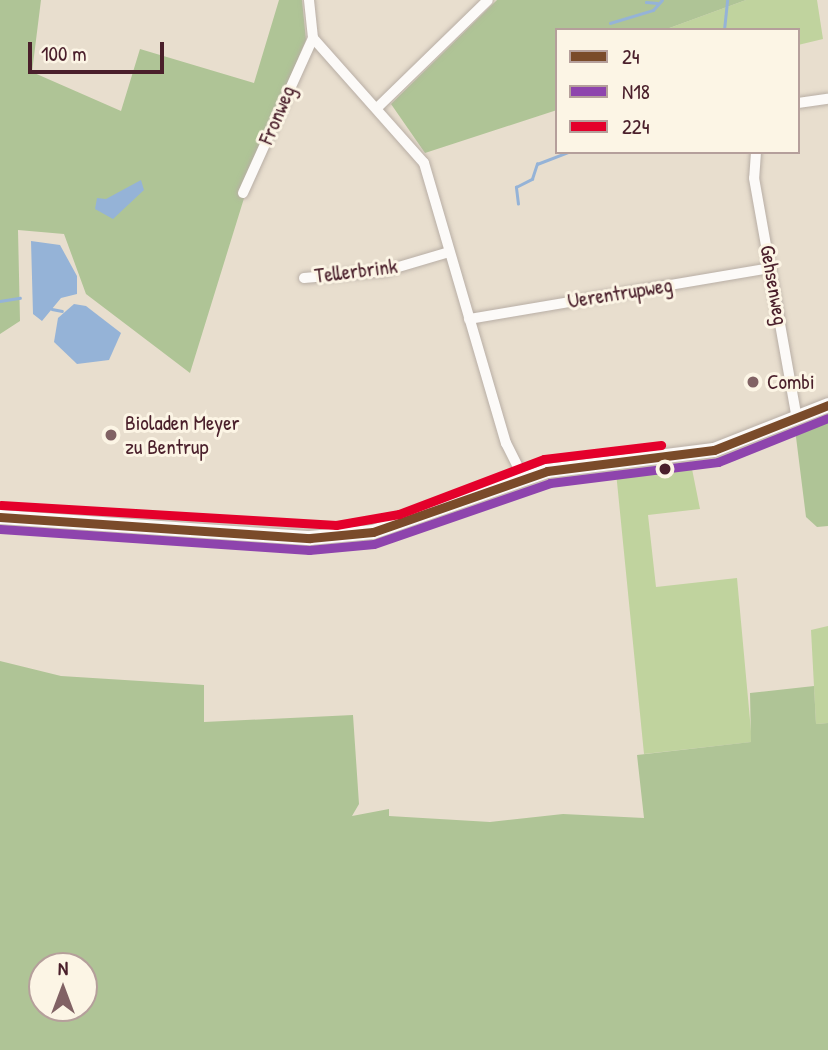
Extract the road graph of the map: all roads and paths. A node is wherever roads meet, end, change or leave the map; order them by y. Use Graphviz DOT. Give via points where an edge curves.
graph roads {
  1 [pos="310,0"];
  2 [pos="488,0"];
  3 [pos="313,38"];
  4 [pos="828,99"];
  5 [pos="800,103"];
  6 [pos="378,107"];
  7 [pos="756,154"];
  8 [pos="243,193"];
  9 [pos="449,252"];
  10 [pos="771,268"];
  11 [pos="304,278"];
  12 [pos="469,318"];
  13 [pos="828,405"];
  14 [pos="797,419"];
  15 [pos="524,479"];
  16 [pos="0,517"];
  1 -- 3 [label="street"];
  2 -- 6 [label="street"];
  3 -- 6 [label="street"];
  3 -- 8 [label="street, Fronweg"];
  4 -- 5 [label="street"];
  6 -- 9 [label="street" via="424,163"];
  7 -- 10 [label="street, Gehsenweg" via="754,178"];
  9 -- 11 [label="street, Tellerbrink" via="385,271"];
  9 -- 12 [label="street"];
  10 -- 12 [label="street, Uerentrupweg"];
  10 -- 14 [label="street, Gehsenweg"];
  12 -- 15 [label="street" via="506,443"];
  13 -- 14 [label="main road"];
  14 -- 15 [label="main road" via="707,452 596,463"];
  15 -- 16 [label="main road" via="402,526 337,537"];
}
